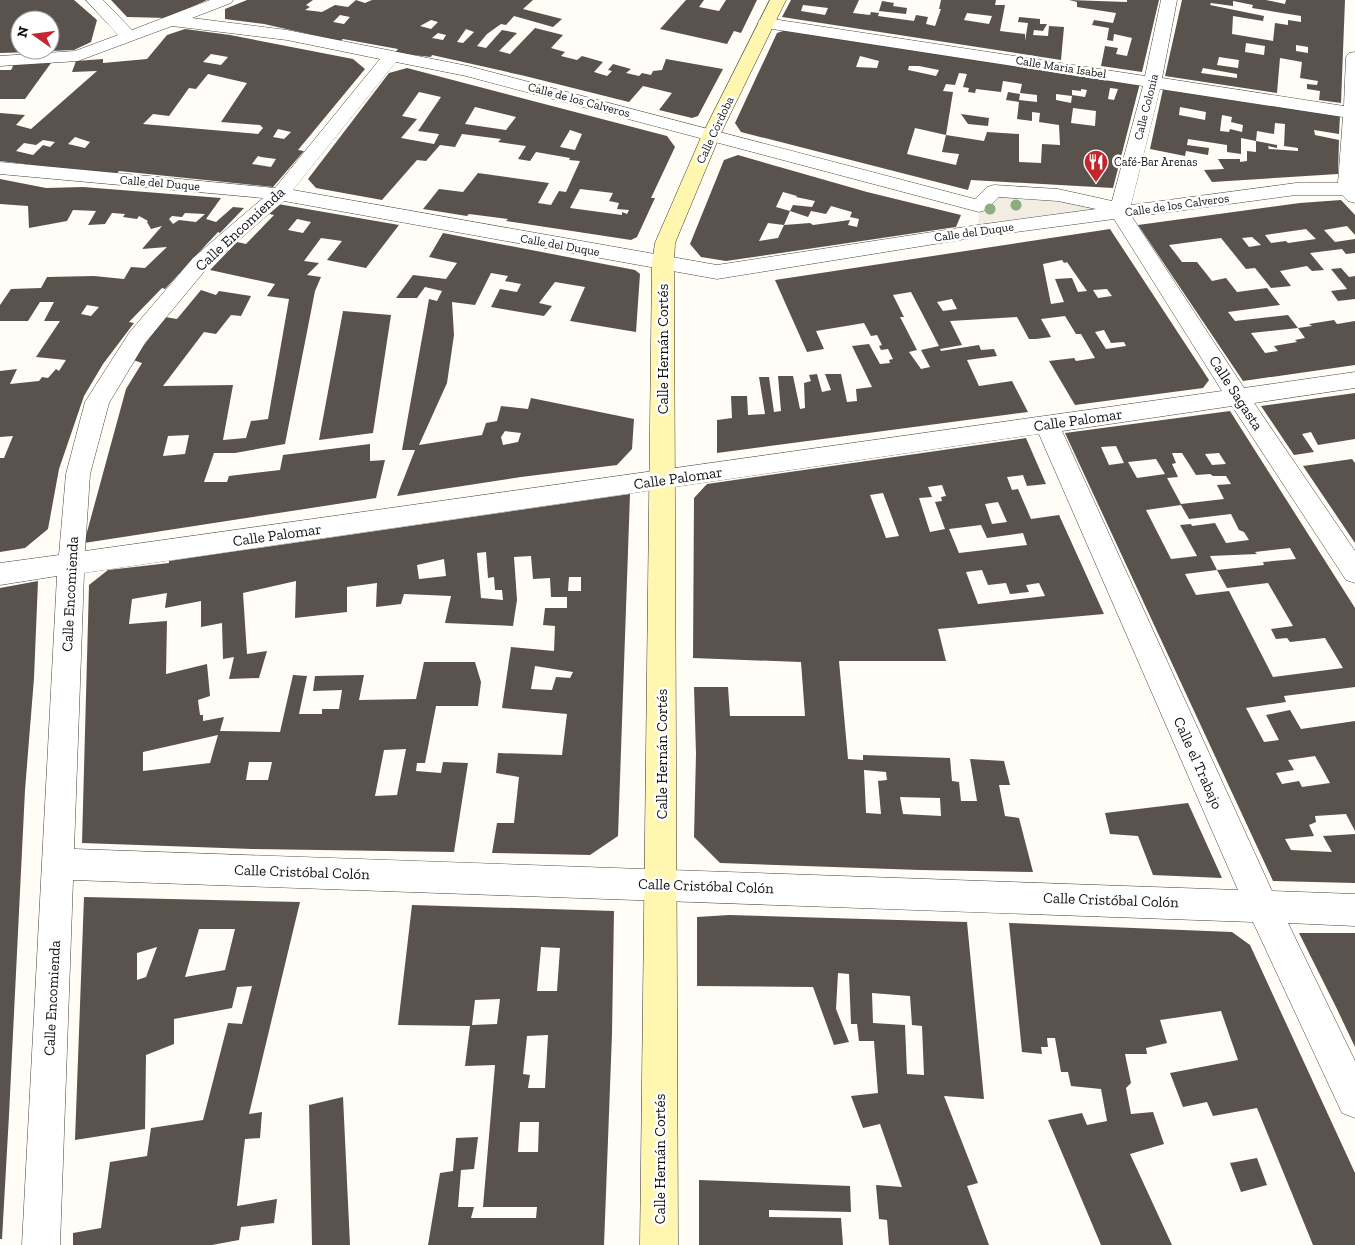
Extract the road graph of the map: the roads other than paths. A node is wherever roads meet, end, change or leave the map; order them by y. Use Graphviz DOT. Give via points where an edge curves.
graph roads {
  1 [pos="94,0"];
  2 [pos="225,0"];
  3 [pos="778,0"];
  4 [pos="1169,0"];
  5 [pos="172,21"];
  6 [pos="766,22"];
  7 [pos="128,36"];
  8 [pos="392,55"];
  9 [pos="1355,57"];
  10 [pos="0,61"];
  11 [pos="1153,81"];
  12 [pos="1354,112"];
  13 [pos="711,135"];
  14 [pos="0,168"];
  15 [pos="1352,192"];
  16 [pos="280,194"];
  17 [pos="979,206"];
  18 [pos="1119,212"];
  19 [pos="978,231"];
  20 [pos="663,263"];
  21 [pos="1355,380"];
  22 [pos="1238,397"];
  23 [pos="1047,424"];
  24 [pos="663,480"];
  25 [pos="71,564"];
  26 [pos="1355,572"];
  27 [pos="0,574"];
  28 [pos="58,864"];
  29 [pos="662,884"];
  30 [pos="1262,906"];
  31 [pos="1355,910"];
  32 [pos="1355,1100"];
  33 [pos="41,1245"];
  34 [pos="659,1245"];
  1 -- 7 [label="street"];
  2 -- 5 [label="street"];
  3 -- 6 [label="main road, Calle Córdoba"];
  4 -- 11 [label="street, Calle Colonia"];
  5 -- 7 [label="street"];
  5 -- 8 [label="street, Calle de los Calveros" via="287,35"];
  6 -- 11 [label="street, Calle Maria Isabel"];
  6 -- 13 [label="main road, Calle Córdoba"];
  7 -- 10 [label="street" via="78,56"];
  8 -- 13 [label="street, Calle de los Calveros" via="468,71"];
  8 -- 16 [label="street, Calle Encomienda"];
  9 -- 12 [label="street"];
  11 -- 12 [label="street, Calle Maria Isabel"];
  11 -- 18 [label="street, Calle Colonia"];
  12 -- 15 [label="street"];
  13 -- 17 [label="street, Calle de los Calveros"];
  13 -- 20 [label="main road, Calle Córdoba" via="665,242"];
  14 -- 16 [label="street, Calle del Duque"];
  15 -- 18 [label="street, Calle de los Calveros" via="1296,189"];
  16 -- 20 [label="street, Calle del Duque"];
  16 -- 25 [label="street, Calle Encomienda" via="200,264 137,338 96,402 78,474"];
  17 -- 18 [label="street, Calle de los Calveros" via="994,191 1048,194 1104,204"];
  17 -- 19 [label="street"];
  18 -- 19 [label="street, Calle del Duque"];
  18 -- 22 [label="street, Calle Sagasta"];
  19 -- 20 [label="street, Calle del Duque" via="717,272"];
  20 -- 24 [label="main road, Calle Hernán Cortés"];
  21 -- 22 [label="street, Calle Palomar"];
  22 -- 23 [label="street, Calle Palomar"];
  22 -- 26 [label="street, Calle Sagasta"];
  23 -- 24 [label="street, Calle Palomar"];
  23 -- 30 [label="street, Calle el Trabajo"];
  24 -- 25 [label="street, Calle Palomar"];
  24 -- 29 [label="main road, Calle Hernán Cortés"];
  25 -- 27 [label="street, Calle Palomar"];
  25 -- 28 [label="street, Calle Encomienda"];
  28 -- 29 [label="street, Calle Cristóbal Colón"];
  28 -- 33 [label="street, Calle Encomienda"];
  29 -- 30 [label="street, Calle Cristóbal Colón"];
  29 -- 34 [label="main road, Calle Hernán Cortés"];
  30 -- 31 [label="street, Calle Cristóbal Colón"];
  30 -- 32 [label="street, Calle el Trabajo"];
}
